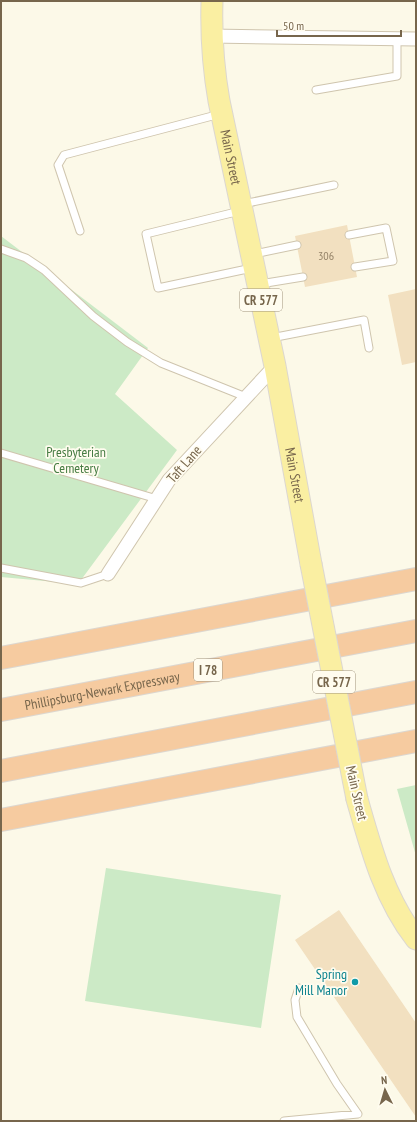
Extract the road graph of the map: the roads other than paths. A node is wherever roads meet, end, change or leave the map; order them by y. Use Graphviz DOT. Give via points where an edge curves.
graph roads {
  1 [pos="212,1"];
  2 [pos="211,36"];
  3 [pos="397,39"];
  4 [pos="416,39"];
  5 [pos="316,90"];
  6 [pos="222,114"];
  7 [pos="334,185"];
  8 [pos="242,207"];
  9 [pos="80,231"];
  10 [pos="349,235"];
  11 [pos="297,245"];
  12 [pos="1,249"];
  13 [pos="355,267"];
  14 [pos="255,269"];
  15 [pos="303,276"];
  16 [pos="269,338"];
  17 [pos="369,348"];
  18 [pos="275,366"];
  19 [pos="246,397"];
  20 [pos="1,452"];
  21 [pos="156,499"];
  22 [pos="1,568"];
  23 [pos="108,574"];
  24 [pos="416,579"];
  25 [pos="416,631"];
  26 [pos="1,658"];
  27 [pos="416,692"];
  28 [pos="1,710"];
  29 [pos="416,741"];
  30 [pos="1,771"];
  31 [pos="1,820"];
  32 [pos="416,939"];
  33 [pos="299,988"];
  34 [pos="284,1121"];
  1 -- 2 [label="main road, Main Street / CR 577"];
  2 -- 3 [label="street"];
  2 -- 6 [label="main road, Main Street / CR 577" via="213,67"];
  3 -- 4 [label="street"];
  3 -- 5 [label="lane" via="397,76"];
  6 -- 8 [label="main road, Main Street / CR 577"];
  6 -- 9 [label="lane" via="64,155 58,165"];
  7 -- 8 [label="lane"];
  8 -- 14 [label="main road, Main Street / CR 577"];
  8 -- 14 [label="lane" via="146,234 158,288"];
  10 -- 13 [label="lane" via="386,228 392,261"];
  11 -- 14 [label="lane"];
  12 -- 19 [label="lane" via="26,258 44,270 127,342 156,359"];
  14 -- 15 [label="lane"];
  14 -- 16 [label="main road, Main Street / CR 577"];
  16 -- 17 [label="lane" via="364,320"];
  16 -- 18 [label="main road, Main Street / CR 577"];
  18 -- 19 [label="street, Taft Lane"];
  18 -- 32 [label="main road, Main Street / CR 577, bridge" via="357,800 384,884 404,923"];
  19 -- 21 [label="street, Taft Lane" via="169,480"];
  20 -- 21 [label="lane"];
  21 -- 23 [label="street, Taft Lane"];
  22 -- 23 [label="lane" via="81,583"];
  24 -- 26 [label="highway"];
  25 -- 28 [label="highway, Phillipsburg-Newark Expressway / I 78"];
  27 -- 30 [label="highway"];
  29 -- 31 [label="highway"];
  33 -- 34 [label="lane" via="295,1000 296,1017 358,1114"];
}
